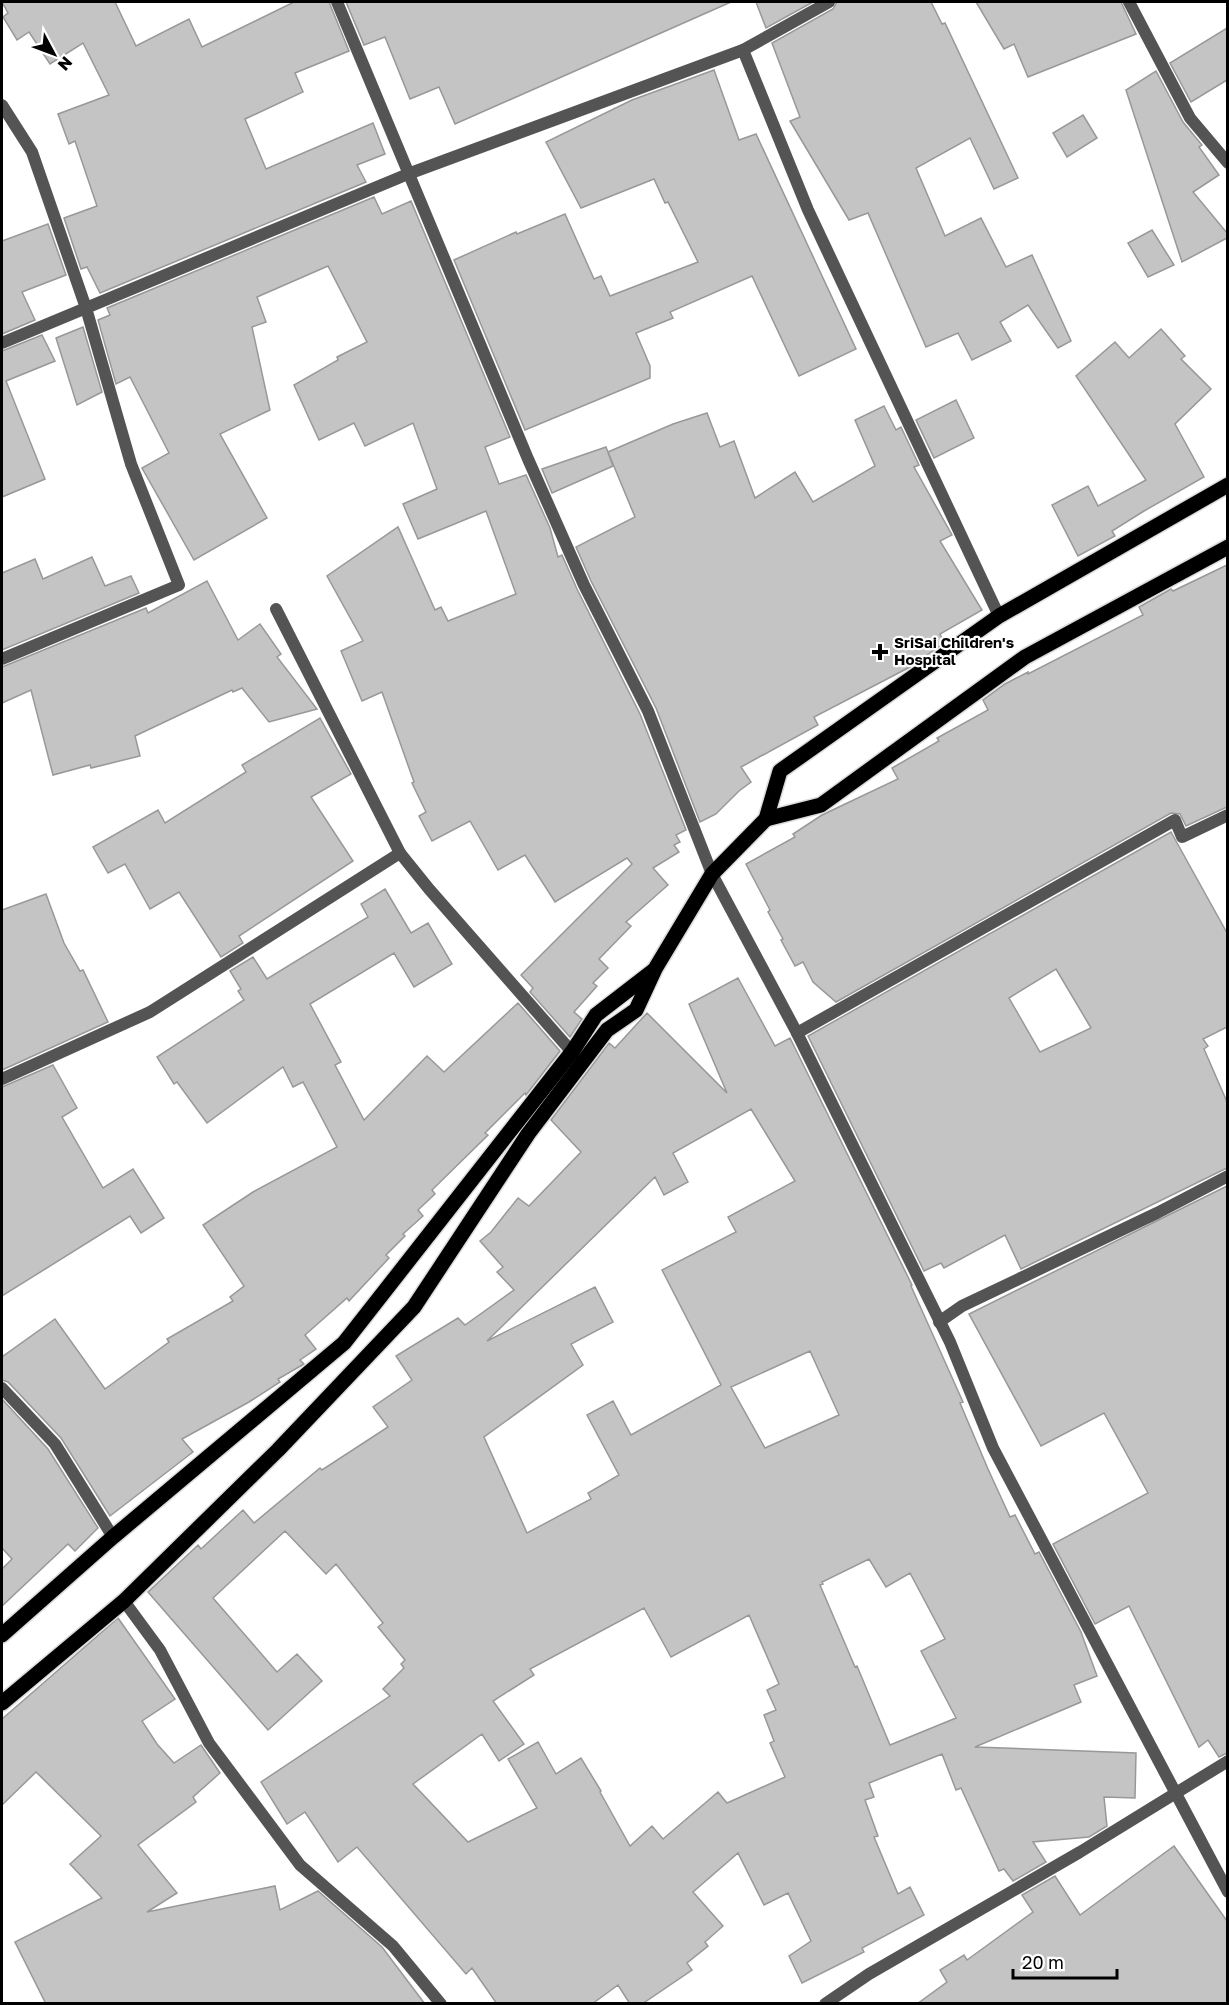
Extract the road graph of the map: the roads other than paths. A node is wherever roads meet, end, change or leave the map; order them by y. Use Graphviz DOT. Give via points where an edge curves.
graph roads {
  1 [pos="337,2"];
  2 [pos="830,2"];
  3 [pos="1129,2"];
  4 [pos="743,50"];
  5 [pos="2,105"];
  6 [pos="1227,162"];
  7 [pos="408,174"];
  8 [pos="86,308"];
  9 [pos="2,343"];
  10 [pos="1227,485"];
  11 [pos="1227,547"];
  12 [pos="276,609"];
  13 [pos="999,616"];
  14 [pos="2,659"];
  15 [pos="1227,815"];
  16 [pos="766,819"];
  17 [pos="399,853"];
  18 [pos="712,874"];
  19 [pos="655,969"];
  20 [pos="797,1033"];
  21 [pos="572,1052"];
  22 [pos="2,1079"];
  23 [pos="1227,1176"];
  24 [pos="939,1322"];
  25 [pos="2,1388"];
  26 [pos="113,1537"];
  27 [pos="124,1601"];
  28 [pos="2,1635"];
  29 [pos="2,1703"];
  30 [pos="1227,1761"];
  31 [pos="1174,1793"];
  32 [pos="1227,1892"];
  33 [pos="441,2004"];
  34 [pos="825,2004"];
  1 -- 7 [label="street"];
  2 -- 4 [label="street"];
  3 -- 6 [label="street" via="1190,118"];
  4 -- 7 [label="street"];
  4 -- 13 [label="street" via="808,210"];
  5 -- 8 [label="street" via="32,152"];
  7 -- 8 [label="street"];
  7 -- 18 [label="street" via="584,585 648,711"];
  8 -- 9 [label="street"];
  8 -- 14 [label="street" via="131,464 179,585"];
  10 -- 13 [label="main road"];
  11 -- 16 [label="main road" via="1025,657 821,806"];
  12 -- 17 [label="street"];
  13 -- 16 [label="main road" via="780,771"];
  15 -- 20 [label="street" via="1182,837 1175,820"];
  16 -- 18 [label="main road"];
  17 -- 21 [label="street"];
  17 -- 22 [label="street" via="150,1012"];
  18 -- 19 [label="main road"];
  18 -- 20 [label="street"];
  19 -- 21 [label="main road" via="596,1015"];
  19 -- 27 [label="main road" via="636,1010 607,1030 535,1124 414,1307 278,1450"];
  20 -- 24 [label="street"];
  21 -- 26 [label="main road" via="344,1343"];
  23 -- 24 [label="street" via="962,1306"];
  24 -- 31 [label="street" via="993,1448"];
  25 -- 26 [label="street" via="55,1444"];
  26 -- 28 [label="main road"];
  27 -- 29 [label="main road"];
  27 -- 33 [label="street" via="160,1650 209,1743 300,1865 393,1946"];
  30 -- 31 [label="street"];
  31 -- 32 [label="street"];
  31 -- 34 [label="street"];
}
